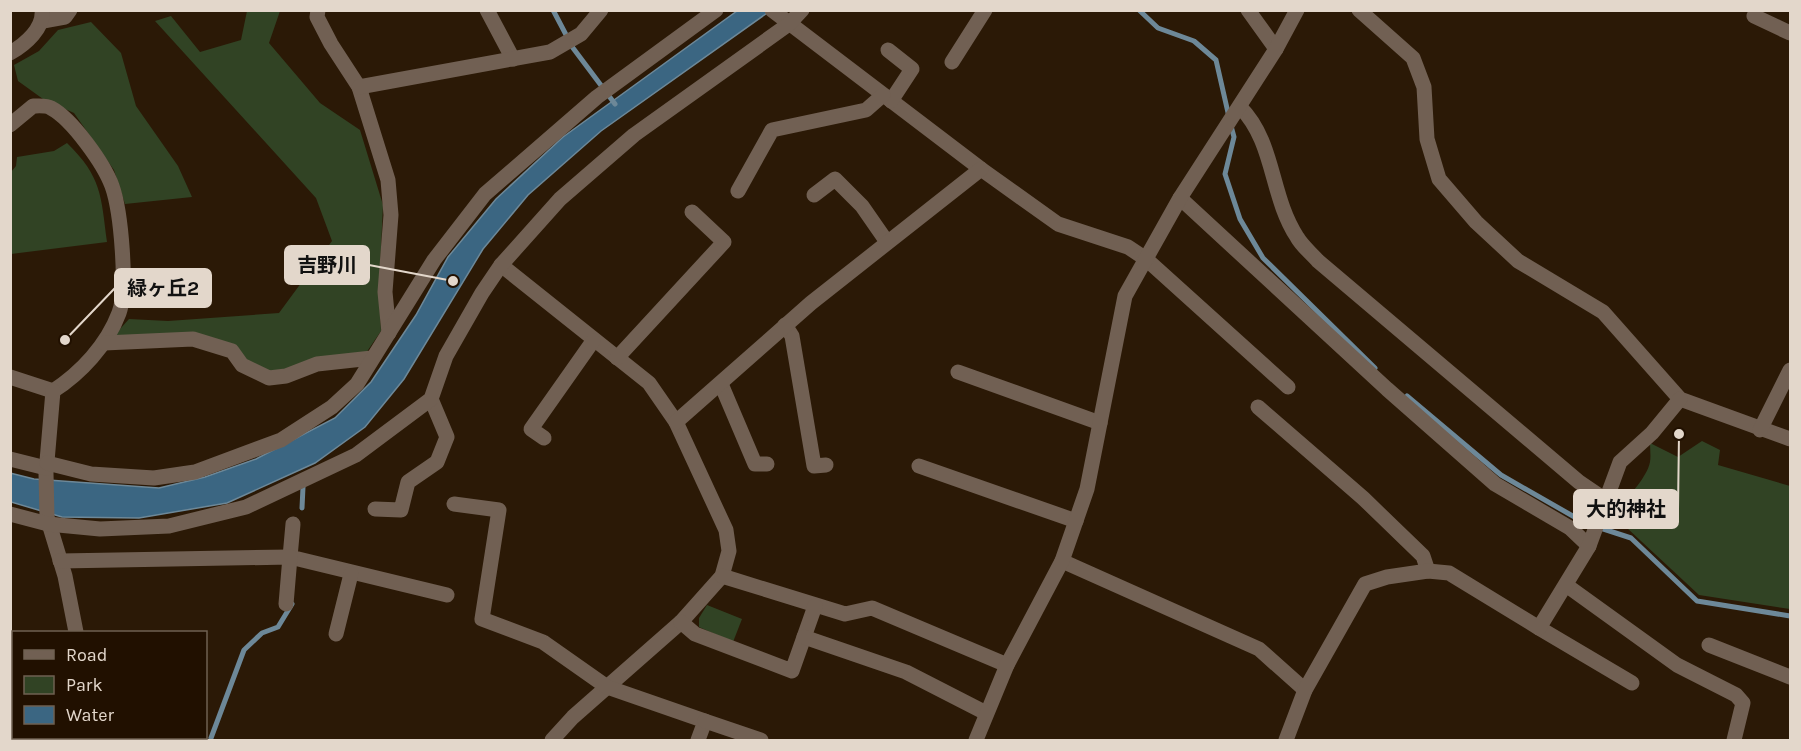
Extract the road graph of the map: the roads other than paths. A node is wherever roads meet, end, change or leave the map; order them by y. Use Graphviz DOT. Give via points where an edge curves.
graph roads {
  1 [pos="70,10"];
  2 [pos="318,10"];
  3 [pos="487,10"];
  4 [pos="602,10"];
  5 [pos="716,10"];
  6 [pos="802,10"];
  7 [pos="985,10"];
  8 [pos="1248,10"];
  9 [pos="1297,10"];
  10 [pos="1359,10"];
  11 [pos="42,16"];
  12 [pos="1754,16"];
  13 [pos="780,17"];
  14 [pos="1791,33"];
  15 [pos="1276,49"];
  16 [pos="888,50"];
  17 [pos="10,52"];
  18 [pos="513,59"];
  19 [pos="952,62"];
  20 [pos="360,87"];
  21 [pos="887,98"];
  22 [pos="1238,109"];
  23 [pos="10,125"];
  24 [pos="981,169"];
  25 [pos="738,191"];
  26 [pos="814,195"];
  27 [pos="1180,198"];
  28 [pos="692,212"];
  29 [pos="887,242"];
  30 [pos="1146,259"];
  31 [pos="501,265"];
  32 [pos="785,326"];
  33 [pos="389,334"];
  34 [pos="593,341"];
  35 [pos="104,343"];
  36 [pos="372,358"];
  37 [pos="617,358"];
  38 [pos="1791,370"];
  39 [pos="958,372"];
  40 [pos="10,377"];
  41 [pos="721,384"];
  42 [pos="1288,387"];
  43 [pos="53,391"];
  44 [pos="431,399"];
  45 [pos="1680,399"];
  46 [pos="1258,407"];
  47 [pos="676,422"];
  48 [pos="1100,423"];
  49 [pos="1760,430"];
  50 [pos="544,438"];
  51 [pos="1791,439"];
  52 [pos="10,459"];
  53 [pos="767,464"];
  54 [pos="825,465"];
  55 [pos="919,466"];
  56 [pos="46,468"];
  57 [pos="454,504"];
  58 [pos="1604,507"];
  59 [pos="375,509"];
  60 [pos="10,514"];
  61 [pos="48,520"];
  62 [pos="1076,521"];
  63 [pos="293,524"];
  64 [pos="1589,546"];
  65 [pos="290,557"];
  66 [pos="60,561"];
  67 [pos="1062,561"];
  68 [pos="1428,571"];
  69 [pos="351,574"];
  70 [pos="722,576"];
  71 [pos="1566,585"];
  72 [pos="447,595"];
  73 [pos="286,604"];
  74 [pos="815,606"];
  75 [pos="681,621"];
  76 [pos="1539,628"];
  77 [pos="76,631"];
  78 [pos="336,634"];
  79 [pos="804,637"];
  80 [pos="1709,645"];
  81 [pos="1007,665"];
  82 [pos="1791,678"];
  83 [pos="1632,683"];
  84 [pos="607,687"];
  85 [pos="1305,690"];
  86 [pos="986,713"];
  87 [pos="705,721"];
  88 [pos="552,741"];
  89 [pos="698,741"];
  90 [pos="761,741"];
  91 [pos="976,741"];
  92 [pos="1286,741"];
  93 [pos="1734,741"];
  1 -- 11 [label="street" via="65,17"];
  2 -- 20 [label="street" via="317,17 331,44"];
  3 -- 18 [label="street"];
  4 -- 18 [label="street" via="581,34 550,52"];
  5 -- 33 [label="street" via="612,86 485,194 434,260"];
  6 -- 13 [label="street"];
  7 -- 19 [label="street"];
  8 -- 15 [label="street"];
  9 -- 15 [label="street"];
  10 -- 45 [label="street" via="1413,58 1424,87 1427,139 1439,179 1476,222 1518,261 1603,312"];
  11 -- 17 [label="street" via="39,28"];
  12 -- 14 [label="street"];
  13 -- 21 [label="street"];
  13 -- 31 [label="street" via="560,199"];
  15 -- 22 [label="street"];
  16 -- 21 [label="street" via="912,69"];
  18 -- 20 [label="street"];
  20 -- 33 [label="street" via="388,180 391,215 385,292"];
  21 -- 24 [label="street"];
  21 -- 25 [label="street" via="866,110 772,130"];
  22 -- 27 [label="street"];
  22 -- 58 [label="street" via="1252,119 1261,134 1284,210 1297,237 1318,261"];
  23 -- 35 [label="street" via="33,106 50,107 94,154 112,187 126,278 120,312"];
  24 -- 29 [label="street"];
  24 -- 30 [label="street" via="1058,224 1128,247"];
  26 -- 29 [label="street" via="835,179 862,206"];
  27 -- 30 [label="street"];
  27 -- 64 [label="street" via="1495,484 1570,528"];
  28 -- 37 [label="street" via="724,242"];
  29 -- 32 [label="street"];
  30 -- 42 [label="street"];
  30 -- 48 [label="street" via="1125,296"];
  31 -- 34 [label="street"];
  31 -- 44 [label="street" via="446,356"];
  32 -- 41 [label="street"];
  32 -- 54 [label="street" via="792,336 814,466"];
  33 -- 36 [label="street"];
  34 -- 37 [label="street"];
  34 -- 50 [label="street" via="531,429"];
  35 -- 36 [label="street" via="193,339 232,351 242,365 269,378 286,376 317,363"];
  35 -- 43 [label="street" via="68,382"];
  36 -- 56 [label="street" via="357,384 333,407 281,440 195,472 154,478"];
  37 -- 47 [label="street" via="649,383"];
  38 -- 49 [label="street"];
  39 -- 48 [label="street"];
  40 -- 43 [label="street"];
  41 -- 47 [label="street"];
  41 -- 53 [label="street" via="755,464"];
  43 -- 56 [label="street"];
  44 -- 59 [label="street" via="447,437 437,462 408,482 401,510"];
  44 -- 61 [label="street" via="356,455 246,507 169,526 100,529"];
  45 -- 49 [label="street"];
  45 -- 58 [label="street" via="1653,433 1620,462"];
  46 -- 68 [label="street" via="1363,498 1423,556"];
  47 -- 70 [label="street" via="726,530 729,551"];
  48 -- 62 [label="street" via="1087,489"];
  49 -- 51 [label="street"];
  52 -- 56 [label="street"];
  55 -- 62 [label="street"];
  56 -- 61 [label="street"];
  57 -- 84 [label="street" via="499,510 482,619 543,642"];
  58 -- 64 [label="street"];
  60 -- 61 [label="street"];
  61 -- 66 [label="street"];
  62 -- 67 [label="street"];
  63 -- 65 [label="street"];
  64 -- 71 [label="street"];
  65 -- 66 [label="street"];
  65 -- 69 [label="street"];
  65 -- 73 [label="street"];
  66 -- 77 [label="street"];
  67 -- 81 [label="street"];
  67 -- 85 [label="street" via="1258,649"];
  68 -- 76 [label="street" via="1449,573"];
  68 -- 85 [label="street" via="1365,584"];
  69 -- 72 [label="street"];
  69 -- 78 [label="street"];
  70 -- 74 [label="street"];
  70 -- 75 [label="street"];
  71 -- 76 [label="street"];
  71 -- 93 [label="street" via="1677,665 1736,695 1743,703"];
  74 -- 79 [label="street"];
  74 -- 81 [label="street" via="845,614 872,608"];
  75 -- 79 [label="street" via="695,634 792,671"];
  75 -- 84 [label="street"];
  76 -- 83 [label="street"];
  79 -- 86 [label="street" via="906,672"];
  80 -- 82 [label="street"];
  81 -- 86 [label="street"];
  84 -- 87 [label="street"];
  84 -- 88 [label="street"];
  85 -- 92 [label="street"];
  86 -- 91 [label="street"];
  87 -- 89 [label="street"];
  87 -- 90 [label="street"];
}
